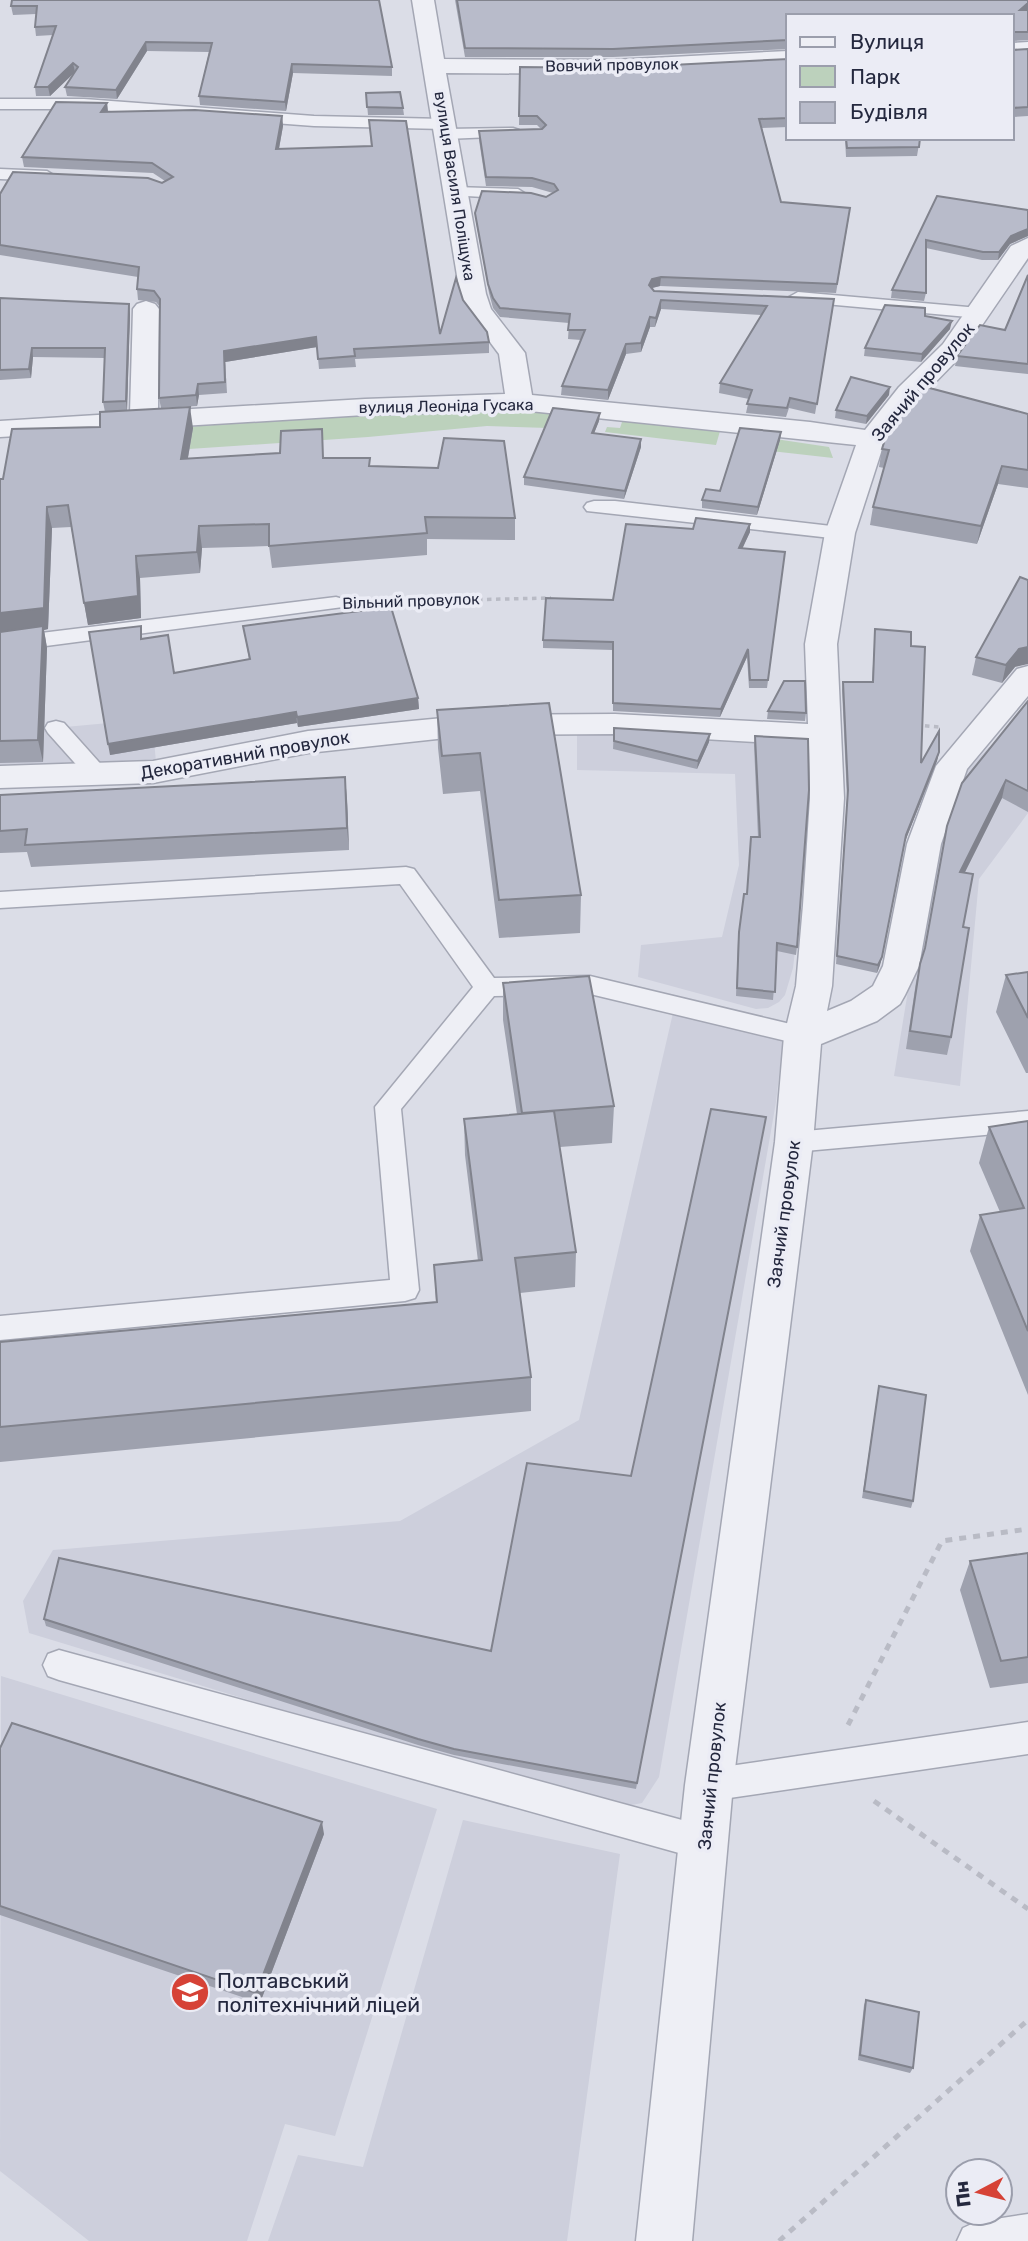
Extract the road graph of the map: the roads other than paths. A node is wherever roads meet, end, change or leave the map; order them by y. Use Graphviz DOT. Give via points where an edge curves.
graph roads {
  1 [pos="422,0"];
  2 [pos="786,58"];
  3 [pos="435,66"];
  4 [pos="0,104"];
  5 [pos="445,129"];
  6 [pos="523,133"];
  7 [pos="0,174"];
  8 [pos="58,177"];
  9 [pos="455,192"];
  10 [pos="531,195"];
  11 [pos="1028,245"];
  12 [pos="779,297"];
  13 [pos="136,307"];
  14 [pos="979,313"];
  15 [pos="520,402"];
  16 [pos="144,420"];
  17 [pos="0,429"];
  18 [pos="872,439"];
  19 [pos="594,507"];
  20 [pos="840,533"];
  21 [pos="336,603"];
  22 [pos="0,645"];
  23 [pos="1028,676"];
  24 [pos="56,728"];
  25 [pos="826,735"];
  26 [pos="98,775"];
  27 [pos="0,777"];
  28 [pos="0,900"];
  29 [pos="487,987"];
  30 [pos="803,1036"];
  31 [pos="1028,1121"];
  32 [pos="794,1142"];
  33 [pos="0,1328"];
  34 [pos="59,1665"];
  35 [pos="1028,1738"];
  36 [pos="709,1785"];
  37 [pos="704,1843"];
  38 [pos="1028,2233"];
  39 [pos="664,2241"];
  40 [pos="976,2241"];
  1 -- 3 [label="street, вулиця Василя Поліщука"];
  2 -- 3 [label="street, Вовчий провулок" via="613,67"];
  3 -- 5 [label="street, вулиця Василя Поліщука"];
  4 -- 5 [label="lane" via="83,104"];
  5 -- 6 [label="lane"];
  5 -- 9 [label="street, вулиця Василя Поліщука"];
  7 -- 8 [label="lane"];
  9 -- 10 [label="lane"];
  9 -- 15 [label="street, вулиця Василя Поліщука" via="475,302 512,353"];
  11 -- 14 [label="street, Заячий провулок"];
  12 -- 14 [label="lane"];
  13 -- 16 [label="street"];
  14 -- 18 [label="street, Заячий провулок" via="953,350 909,393"];
  15 -- 16 [label="street, вулиця Леоніда Гусака"];
  15 -- 18 [label="street, вулиця Леоніда Гусака"];
  16 -- 17 [label="street, вулиця Леоніда Гусака"];
  18 -- 20 [label="street, Заячий провулок"];
  19 -- 20 [label="lane"];
  20 -- 25 [label="street, Заячий провулок" via="821,644"];
  21 -- 22 [label="lane, Вільний провулок"];
  23 -- 30 [label="street" via="952,766 923,844 901,966 887,995 864,1011"];
  24 -- 26 [label="lane"];
  25 -- 26 [label="street, Декоративний провулок" via="615,724 474,725 336,738 153,772"];
  25 -- 30 [label="street, Заячий провулок" via="821,905 814,986"];
  26 -- 27 [label="street, Декоративний провулок"];
  28 -- 29 [label="lane" via="406,875"];
  29 -- 30 [label="lane" via="590,985"];
  29 -- 33 [label="lane" via="388,1107 405,1290"];
  30 -- 32 [label="street, Заячий провулок"];
  31 -- 32 [label="lane"];
  32 -- 36 [label="street, Заячий провулок"];
  34 -- 37 [label="lane"];
  35 -- 36 [label="lane"];
  36 -- 37 [label="street, Заячий провулок"];
  37 -- 39 [label="street, Заячий провулок"];
  38 -- 40 [label="lane"];
}
